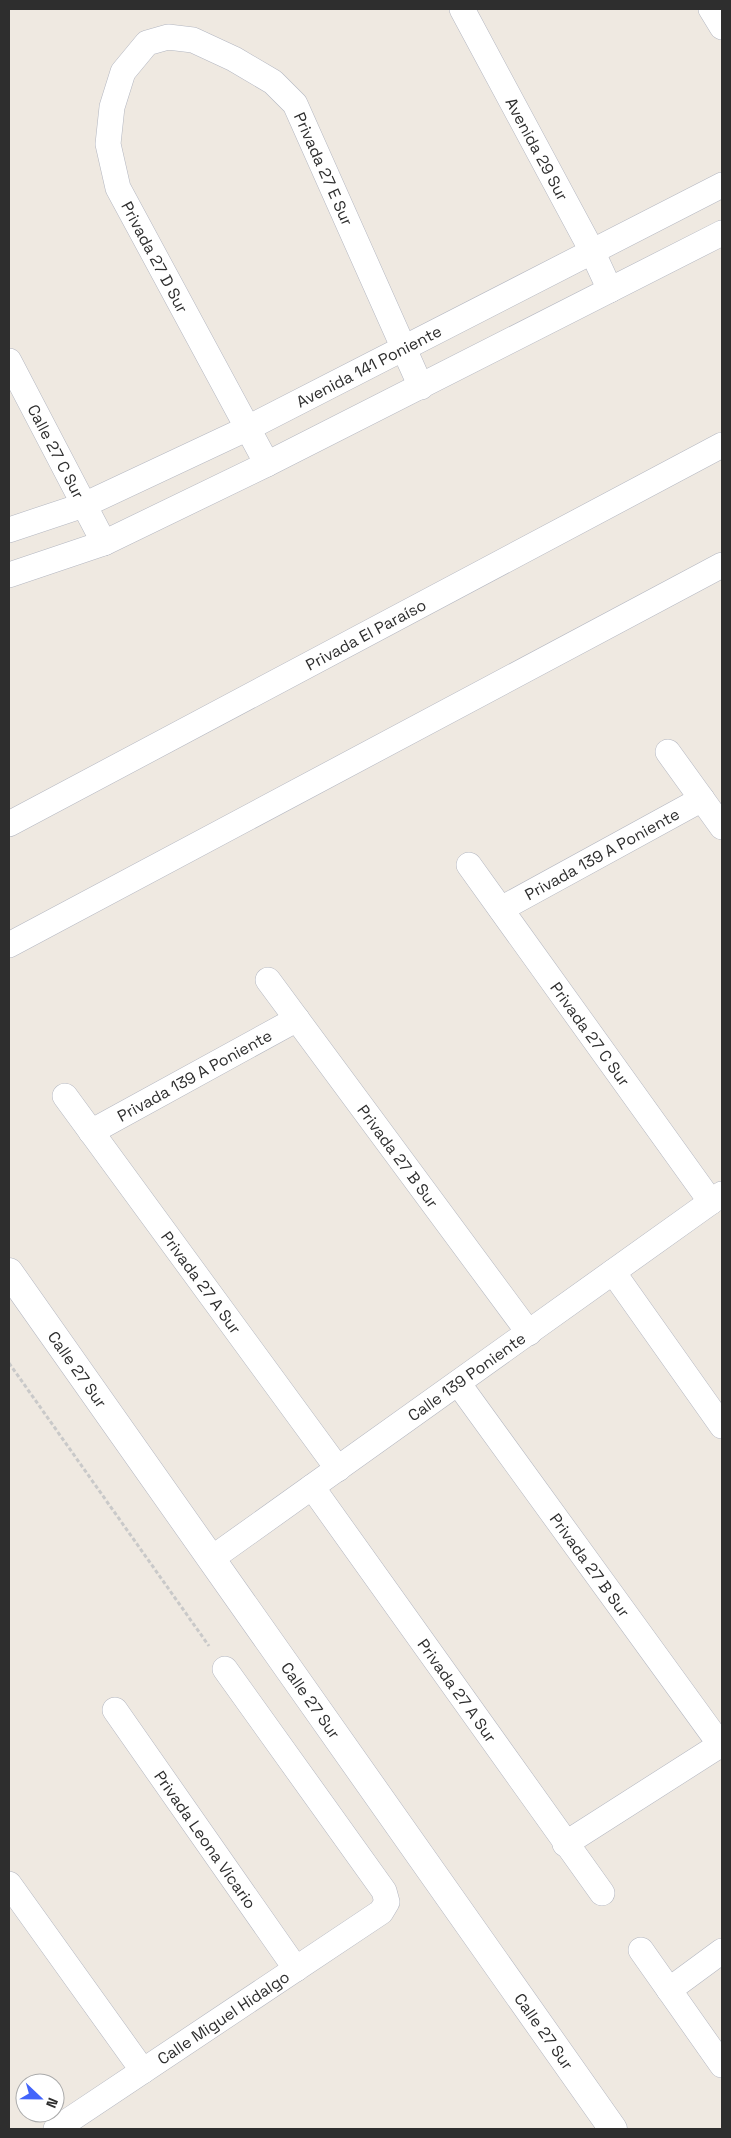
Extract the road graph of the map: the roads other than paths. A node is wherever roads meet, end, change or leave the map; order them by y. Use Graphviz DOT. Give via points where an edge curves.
graph roads {
  1 [pos="462,9"];
  2 [pos="711,9"];
  3 [pos="722,27"];
  4 [pos="147,42"];
  5 [pos="722,185"];
  6 [pos="722,233"];
  7 [pos="592,251"];
  8 [pos="610,290"];
  9 [pos="404,348"];
  10 [pos="9,360"];
  11 [pos="420,386"];
  12 [pos="246,429"];
  13 [pos="722,444"];
  14 [pos="267,464"];
  15 [pos="84,505"];
  16 [pos="9,530"];
  17 [pos="104,543"];
  18 [pos="722,565"];
  19 [pos="9,575"];
  20 [pos="668,752"];
  21 [pos="702,799"];
  22 [pos="9,824"];
  23 [pos="722,827"];
  24 [pos="469,865"];
  25 [pos="501,909"];
  26 [pos="9,945"];
  27 [pos="268,980"];
  28 [pos="297,1020"];
  29 [pos="65,1096"];
  30 [pos="91,1132"];
  31 [pos="717,1198"];
  32 [pos="9,1272"];
  33 [pos="613,1272"];
  34 [pos="529,1333"];
  35 [pos="458,1383"];
  36 [pos="722,1426"];
  37 [pos="338,1469"];
  38 [pos="312,1487"];
  39 [pos="211,1559"];
  40 [pos="225,1669"];
  41 [pos="115,1710"];
  42 [pos="721,1746"];
  43 [pos="565,1844"];
  44 [pos="9,1884"];
  45 [pos="602,1893"];
  46 [pos="641,1950"];
  47 [pos="722,1951"];
  48 [pos="296,1969"];
  49 [pos="669,1990"];
  50 [pos="722,2065"];
  51 [pos="143,2071"];
  52 [pos="56,2129"];
  53 [pos="613,2129"];
  1 -- 7 [label="street, Avenida 29 Sur"];
  2 -- 3 [label="street"];
  4 -- 9 [label="street, Privada 27 E Sur" via="168,37 193,40 273,82 295,104"];
  4 -- 12 [label="street, Privada 27 D Sur" via="123,72 112,107 108,144 118,188"];
  5 -- 7 [label="street, Avenida 141 Poniente"];
  6 -- 8 [label="street"];
  7 -- 8 [label="street, Avenida 29 Sur"];
  7 -- 9 [label="street, Avenida 141 Poniente"];
  8 -- 11 [label="street"];
  9 -- 11 [label="street, Privada 27 E Sur"];
  9 -- 12 [label="street, Avenida 141 Poniente"];
  10 -- 15 [label="street, Calle 27 C Sur"];
  11 -- 14 [label="street"];
  12 -- 14 [label="street, Privada 27 D Sur"];
  12 -- 15 [label="street, Avenida 141 Poniente"];
  13 -- 22 [label="street, Privada El Paraíso"];
  14 -- 17 [label="street"];
  15 -- 16 [label="street, Avenida 141 Poniente"];
  15 -- 17 [label="street, Calle 27 C Sur"];
  17 -- 19 [label="street"];
  18 -- 26 [label="street"];
  20 -- 21 [label="street"];
  21 -- 23 [label="street"];
  21 -- 25 [label="street, Privada 139 A Poniente"];
  24 -- 25 [label="street, Privada 27 C Sur"];
  25 -- 31 [label="street, Privada 27 C Sur"];
  27 -- 28 [label="street, Privada 27 B Sur"];
  28 -- 30 [label="street, Privada 139 A Poniente"];
  28 -- 34 [label="street, Privada 27 B Sur"];
  29 -- 30 [label="street, Privada 27 A Sur"];
  30 -- 37 [label="street, Privada 27 A Sur"];
  31 -- 33 [label="street, Calle 139 Poniente"];
  32 -- 39 [label="street, Calle 27 Sur"];
  33 -- 34 [label="street, Calle 139 Poniente"];
  33 -- 36 [label="street"];
  34 -- 35 [label="street, Calle 139 Poniente"];
  35 -- 37 [label="street, Calle 139 Poniente"];
  35 -- 42 [label="street, Privada 27 B Sur"];
  37 -- 38 [label="street, Calle 139 Poniente"];
  38 -- 39 [label="street, Calle 139 Poniente"];
  38 -- 43 [label="street, Privada 27 A Sur"];
  39 -- 53 [label="street, Calle 27 Sur"];
  40 -- 48 [label="street, Calle Miguel Hidalgo" via="384,1891 387,1902 381,1912"];
  41 -- 48 [label="street, Privada Leona Vicario"];
  42 -- 43 [label="street"];
  43 -- 45 [label="street, Privada 27 A Sur"];
  44 -- 51 [label="street"];
  46 -- 49 [label="street"];
  47 -- 49 [label="street"];
  48 -- 51 [label="street, Calle Miguel Hidalgo"];
  49 -- 50 [label="street"];
  51 -- 52 [label="street, Calle Miguel Hidalgo"];
}
